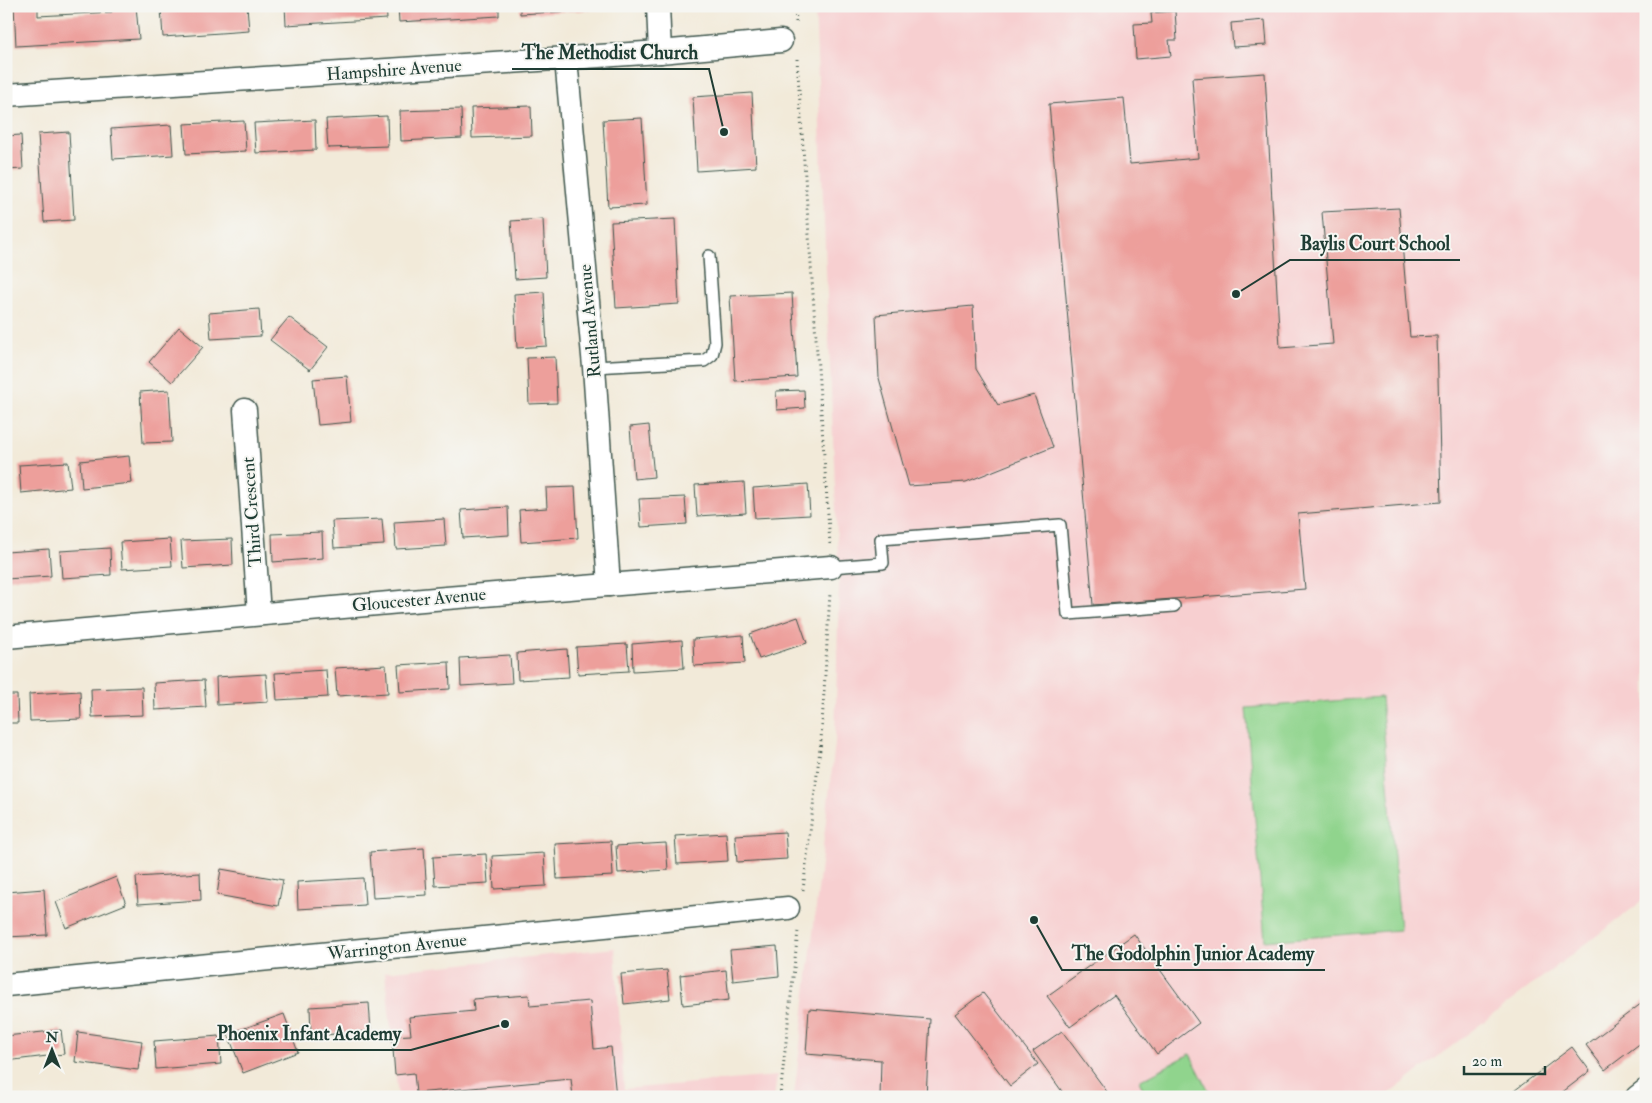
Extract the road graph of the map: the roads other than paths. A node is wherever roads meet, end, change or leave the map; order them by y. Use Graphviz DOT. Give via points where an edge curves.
graph roads {
  1 [pos="658,6"];
  2 [pos="781,42"];
  3 [pos="660,52"];
  4 [pos="566,59"];
  5 [pos="6,95"];
  6 [pos="709,256"];
  7 [pos="594,367"];
  8 [pos="245,410"];
  9 [pos="831,567"];
  10 [pos="609,584"];
  11 [pos="1174,606"];
  12 [pos="259,614"];
  13 [pos="6,637"];
  14 [pos="788,908"];
  15 [pos="6,985"];
  16 [pos="1646,1090"];
  17 [pos="1637,1097"];
  1 -- 3 [label="street"];
  2 -- 3 [label="street, Hampshire Avenue"];
  3 -- 4 [label="street, Hampshire Avenue"];
  4 -- 5 [label="street, Hampshire Avenue"];
  4 -- 7 [label="street, Rutland Avenue"];
  6 -- 7 [label="lane" via="715,343 712,355 704,361"];
  7 -- 10 [label="street, Rutland Avenue"];
  8 -- 12 [label="street, Third Crescent"];
  9 -- 10 [label="street, Gloucester Avenue"];
  9 -- 11 [label="lane" via="883,563 881,539 1060,526 1068,614"];
  10 -- 12 [label="street, Gloucester Avenue"];
  12 -- 13 [label="street, Gloucester Avenue"];
  14 -- 15 [label="street, Warrington Avenue"];
  16 -- 17 [label="street"];
}
